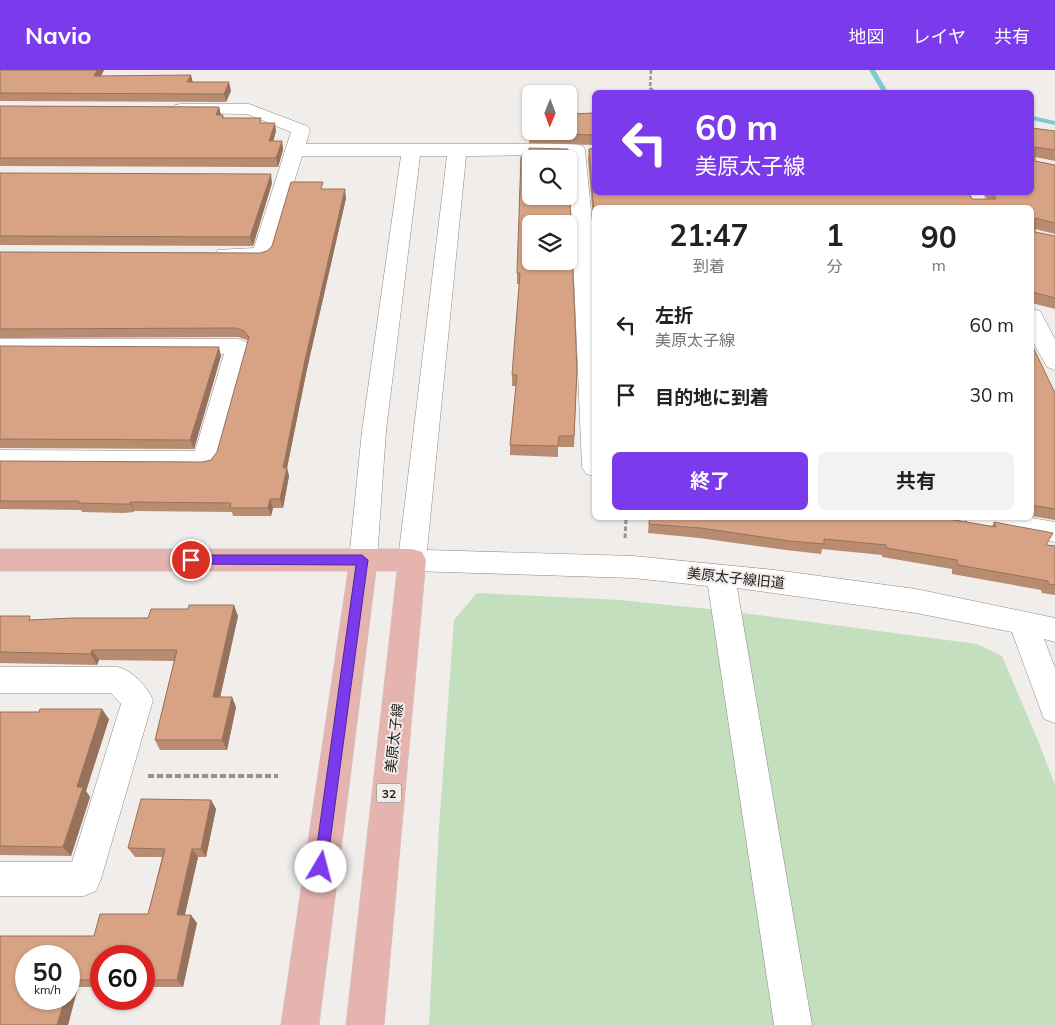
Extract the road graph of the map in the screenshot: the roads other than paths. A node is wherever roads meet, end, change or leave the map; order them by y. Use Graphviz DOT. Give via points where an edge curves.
graph roads {
  1 [pos="159,109"];
  2 [pos="457,149"];
  3 [pos="294,150"];
  4 [pos="411,150"];
  5 [pos="586,151"];
  6 [pos="267,175"];
  7 [pos="287,175"];
  8 [pos="589,221"];
  9 [pos="204,254"];
  10 [pos="1034,317"];
  11 [pos="1034,319"];
  12 [pos="1055,322"];
  13 [pos="592,344"];
  14 [pos="0,346"];
  15 [pos="1055,362"];
  16 [pos="0,459"];
  17 [pos="989,520"];
  18 [pos="1055,532"];
  19 [pos="0,560"];
  20 [pos="362,560"];
  21 [pos="412,560"];
  22 [pos="721,576"];
  23 [pos="1023,622"];
  24 [pos="1055,630"];
  25 [pos="0,680"];
  26 [pos="1055,708"];
  27 [pos="0,879"];
  28 [pos="300,1025"];
  29 [pos="365,1025"];
  30 [pos="792,1025"];
  1 -- 3 [label="street" via="249,110 300,130"];
  2 -- 4 [label="street"];
  2 -- 5 [label="street"];
  2 -- 21 [label="street"];
  3 -- 4 [label="street"];
  3 -- 7 [label="street"];
  4 -- 20 [label="street" via="374,431"];
  5 -- 8 [label="street"];
  6 -- 7 [label="street"];
  7 -- 9 [label="street" via="262,254"];
  8 -- 13 [label="street"];
  10 -- 12 [label="street"];
  11 -- 15 [label="street"];
  14 -- 16 [label="street" via="238,347 205,460"];
  17 -- 18 [label="street"];
  19 -- 20 [label="main road"];
  20 -- 21 [label="main road"];
  20 -- 28 [label="main road"];
  21 -- 22 [label="street, 美原太子線旧道" via="622,566"];
  21 -- 29 [label="main road, 美原太子線 / 32"];
  22 -- 23 [label="street, 美原太子線旧道" via="916,601"];
  22 -- 30 [label="street"];
  23 -- 24 [label="street, 美原太子線旧道"];
  23 -- 26 [label="street"];
  25 -- 27 [label="street" via="118,680 138,700 84,879"];
}
